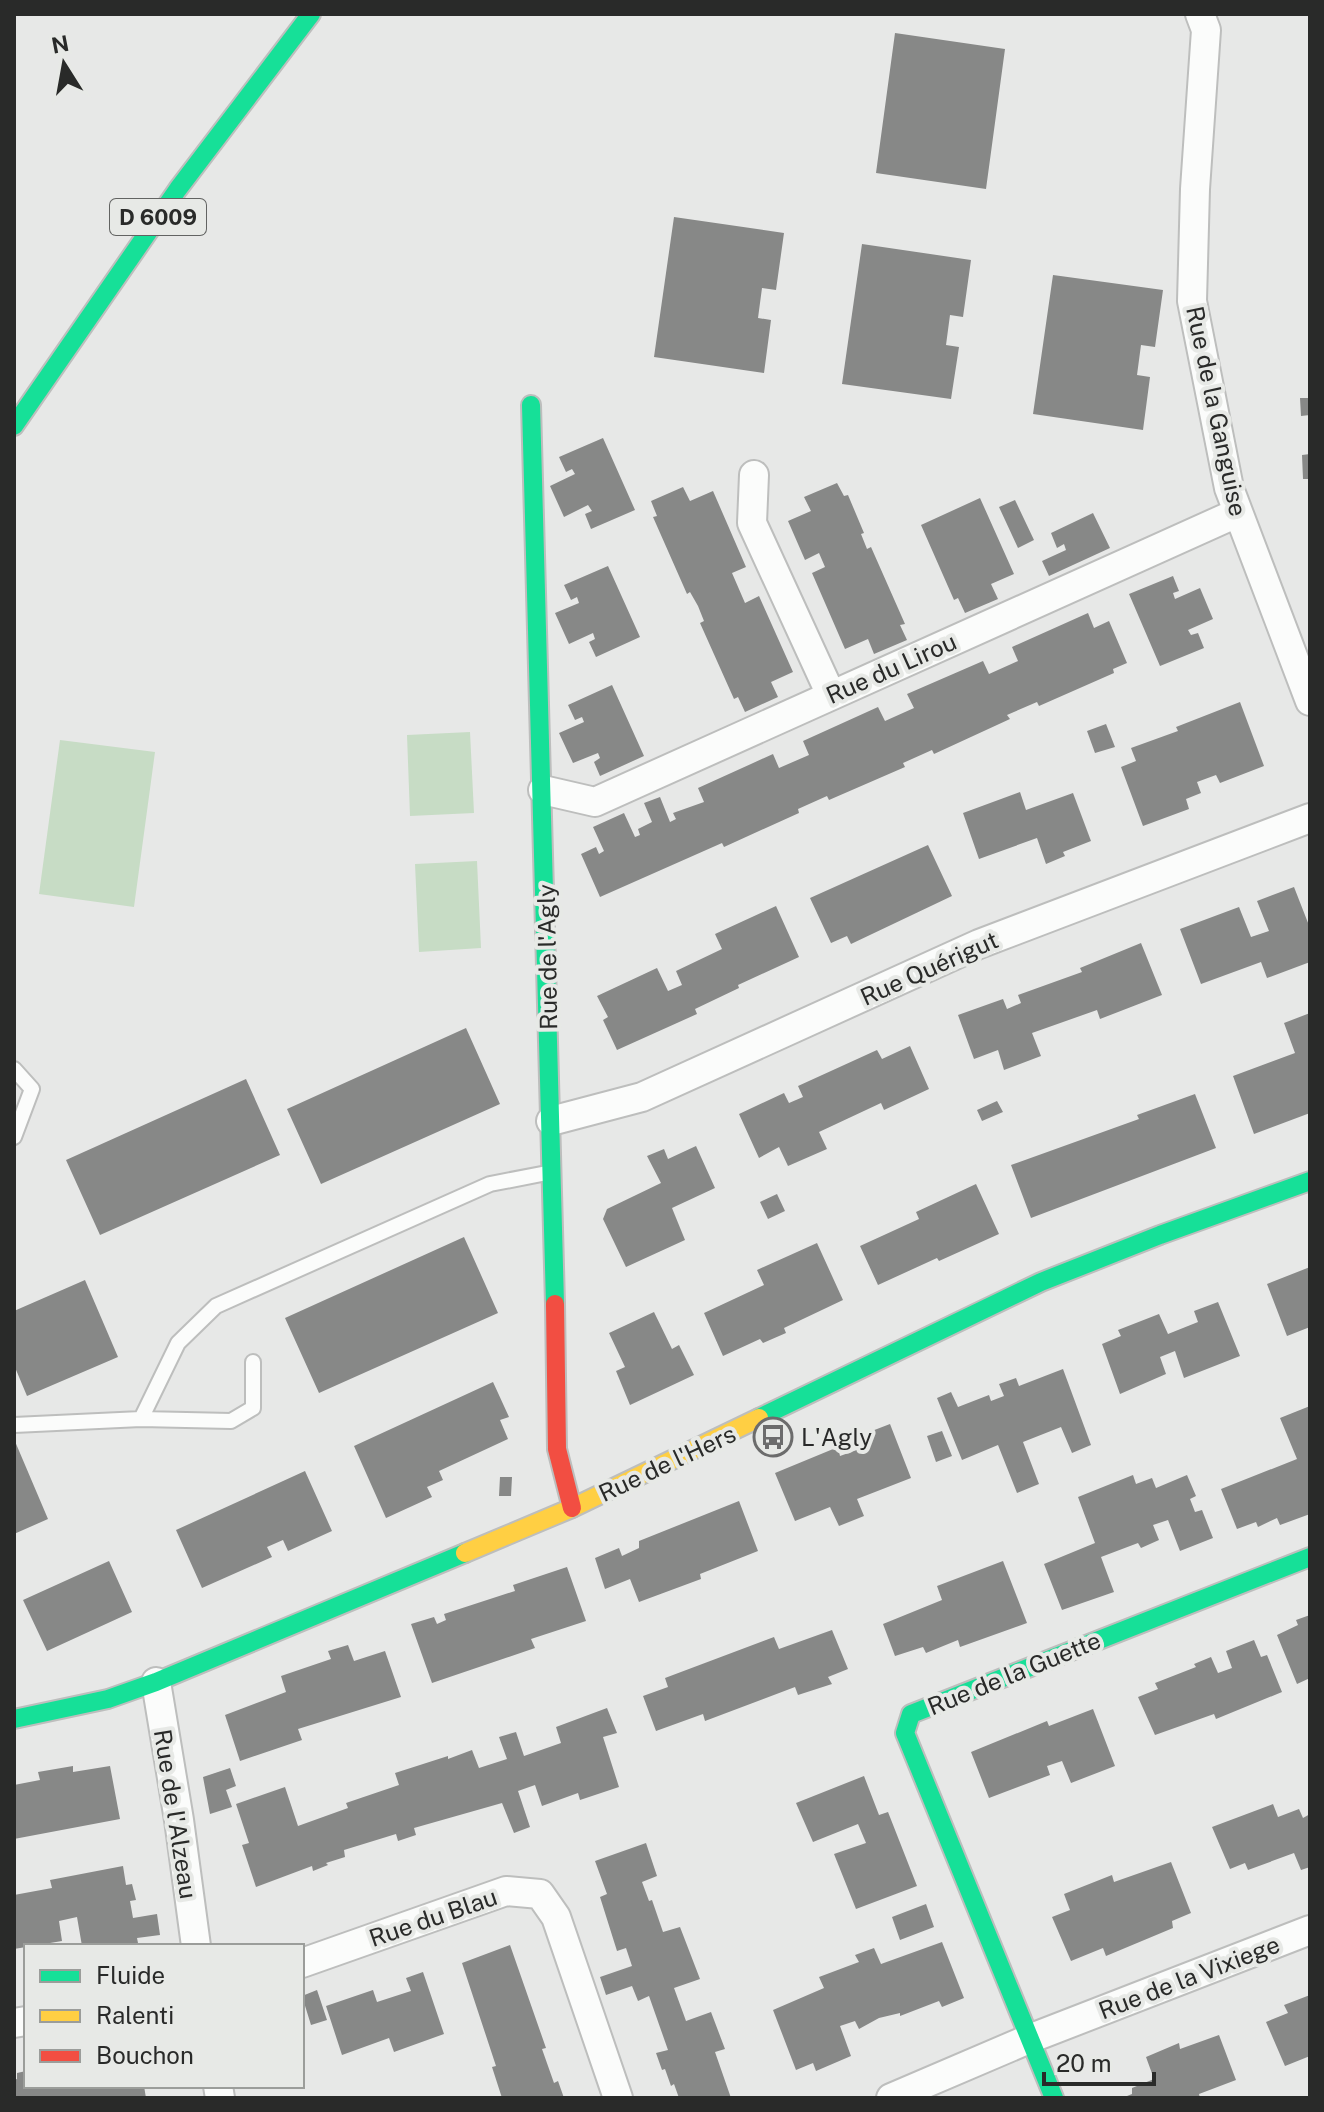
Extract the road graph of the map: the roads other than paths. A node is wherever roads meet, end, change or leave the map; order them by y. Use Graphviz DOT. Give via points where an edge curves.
graph roads {
  1 [pos="311,14"];
  2 [pos="1200,14"];
  3 [pos="531,405"];
  4 [pos="14,426"];
  5 [pos="754,475"];
  6 [pos="1237,513"];
  7 [pos="831,695"];
  8 [pos="1310,701"];
  9 [pos="543,790"];
  10 [pos="1310,818"];
  11 [pos="14,1069"];
  12 [pos="551,1121"];
  13 [pos="14,1137"];
  14 [pos="553,1172"];
  15 [pos="1310,1181"];
  16 [pos="253,1362"];
  17 [pos="141,1419"];
  18 [pos="14,1425"];
  19 [pos="572,1508"];
  20 [pos="1310,1557"];
  21 [pos="156,1682"];
  22 [pos="14,1719"];
  23 [pos="1310,1930"];
  24 [pos="196,1944"];
  25 [pos="304,1962"];
  26 [pos="1029,2039"];
  27 [pos="618,2098"];
  28 [pos="891,2098"];
  29 [pos="1054,2098"];
  1 -- 4 [label="street, D 6009" via="178,189"];
  2 -- 6 [label="street, Rue de la Ganguise" via="1206,30 1192,301"];
  3 -- 9 [label="street, Rue de l'Agly"];
  5 -- 7 [label="street" via="752,523"];
  6 -- 7 [label="street, Rue du Lirou"];
  6 -- 8 [label="street, Rue de la Ganguise"];
  7 -- 9 [label="street, Rue du Lirou" via="595,802"];
  9 -- 12 [label="street, Rue de l'Agly"];
  10 -- 12 [label="street, Rue Quérigut" via="979,944 642,1097"];
  11 -- 13 [label="lane" via="32,1089"];
  12 -- 14 [label="street, Rue de l'Agly"];
  14 -- 17 [label="lane" via="490,1184 216,1306 178,1343"];
  14 -- 19 [label="street, Rue de l'Agly" via="557,1449"];
  15 -- 19 [label="street, Rue de l'Hers" via="1041,1282"];
  16 -- 17 [label="lane" via="253,1408 231,1421"];
  17 -- 18 [label="lane"];
  19 -- 21 [label="street, Rue de l'Hers"];
  20 -- 26 [label="street, Rue de la Guette" via="911,1714 905,1733"];
  21 -- 22 [label="street, Rue de l'Hers" via="108,1699"];
  21 -- 24 [label="street, Rue de l'Alzeau"];
  23 -- 26 [label="street, Rue de la Vixiege"];
  25 -- 27 [label="street, Rue du Blau" via="506,1891 540,1894 556,1917"];
  26 -- 28 [label="street, Rue de la Vixiege"];
  26 -- 29 [label="street"];
}
